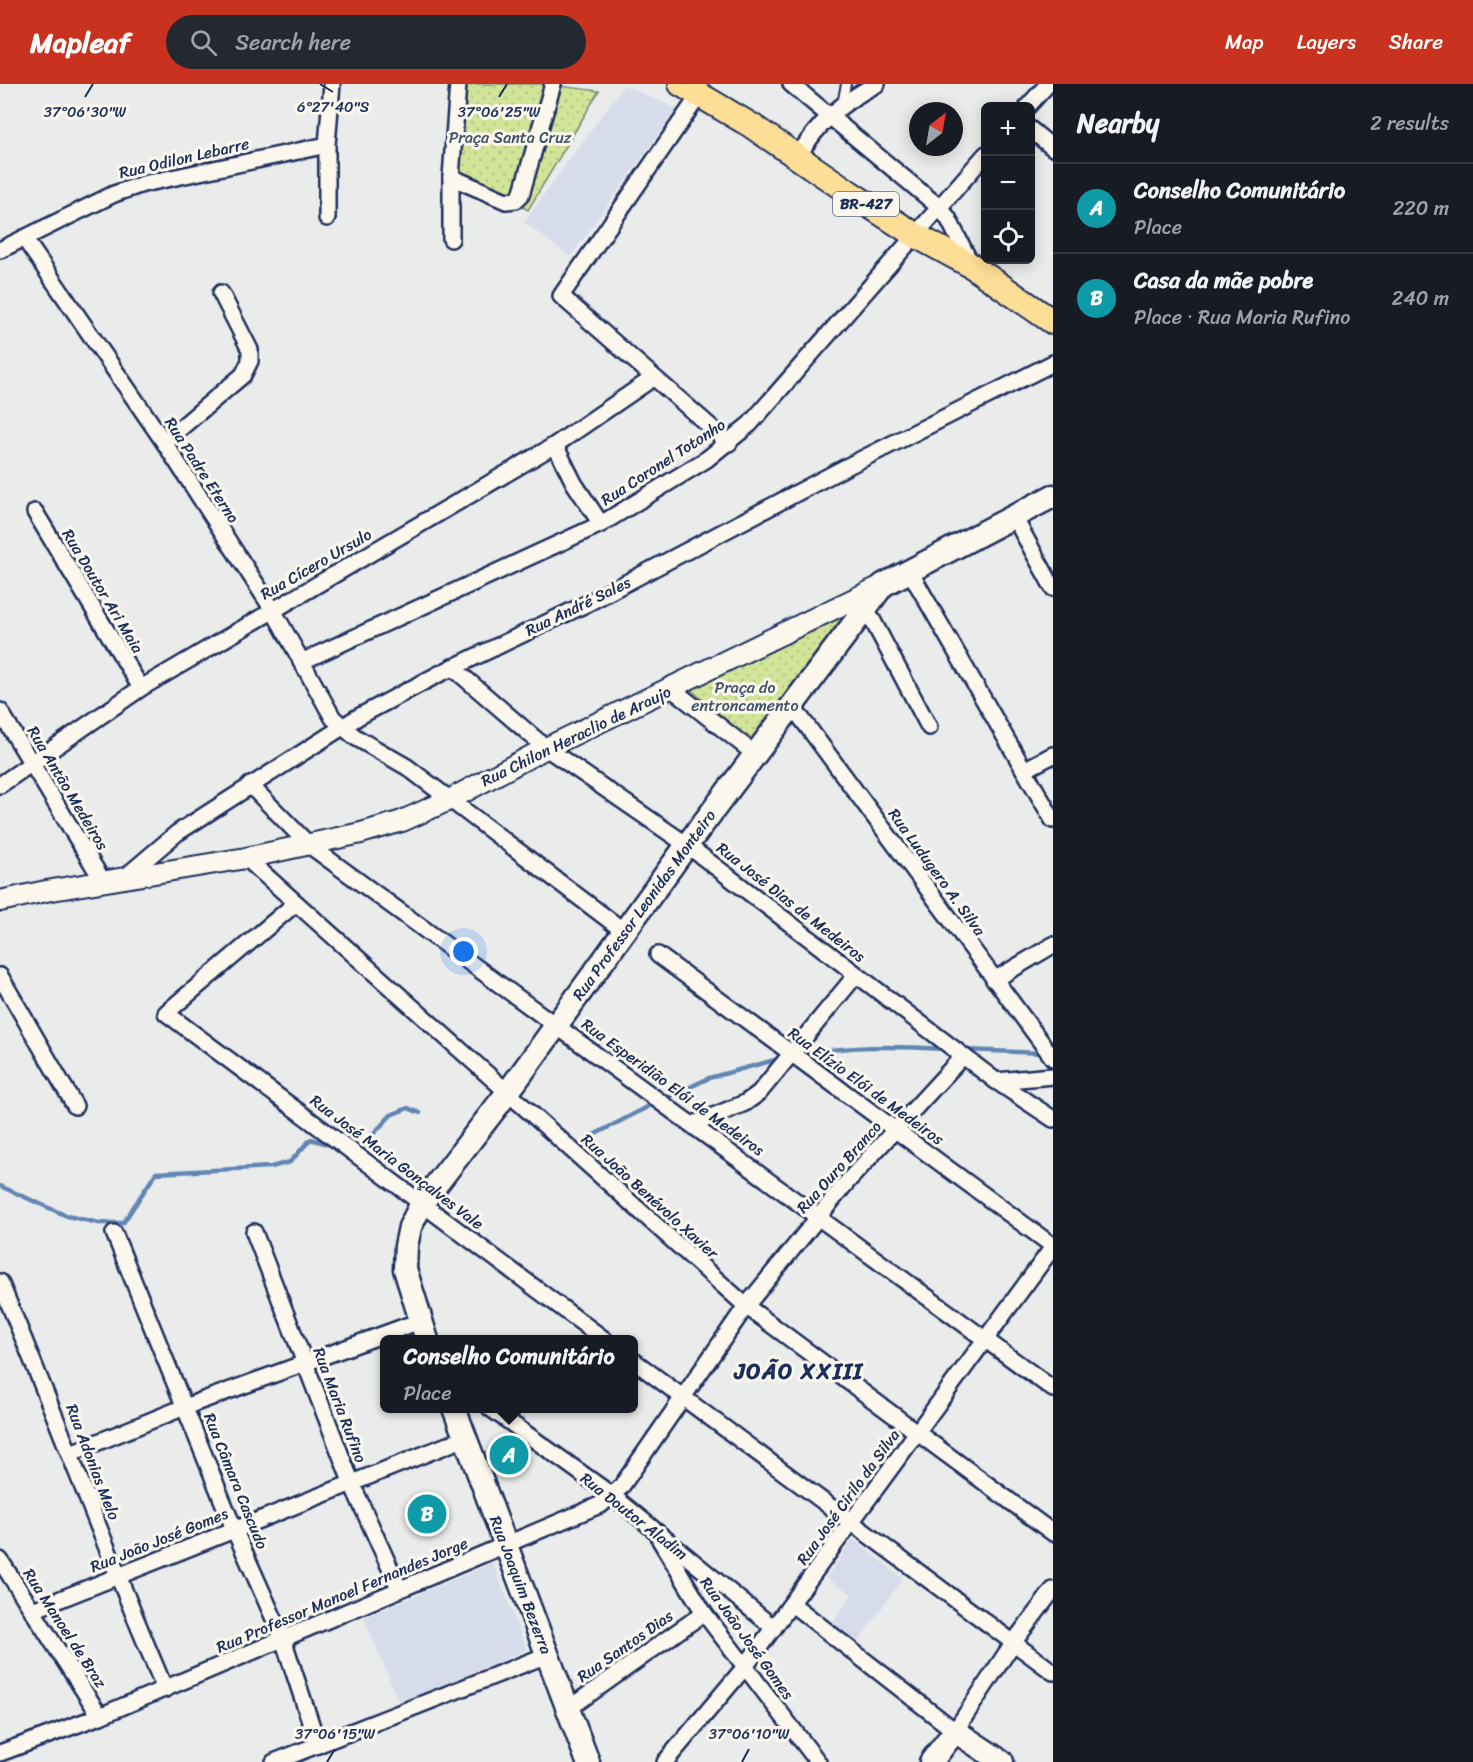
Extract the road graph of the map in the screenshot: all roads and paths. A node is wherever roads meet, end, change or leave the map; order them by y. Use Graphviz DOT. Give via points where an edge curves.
graph roads {
  1 [pos="332,84"];
  2 [pos="458,84"];
  3 [pos="553,84"];
  4 [pos="791,84"];
  5 [pos="846,84"];
  6 [pos="878,84"];
  7 [pos="1048,84"];
  8 [pos="691,89"];
  9 [pos="1032,102"];
  10 [pos="842,104"];
  11 [pos="828,116"];
  12 [pos="1035,133"];
  13 [pos="327,145"];
  14 [pos="1053,148"];
  15 [pos="798,156"];
  16 [pos="984,156"];
  17 [pos="451,177"];
  18 [pos="939,207"];
  19 [pos="327,218"];
  20 [pos="915,235"];
  21 [pos="24,238"];
  22 [pos="451,239"];
  23 [pos="0,250"];
  24 [pos="972,266"];
  25 [pos="221,293"];
  26 [pos="1053,322"];
  27 [pos="1053,363"];
  28 [pos="653,378"];
  29 [pos="164,442"];
  30 [pos="729,443"];
  31 [pos="555,445"];
  32 [pos="1053,495"];
  33 [pos="35,512"];
  34 [pos="1013,515"];
  35 [pos="601,524"];
  36 [pos="909,570"];
  37 [pos="882,585"];
  38 [pos="1053,588"];
  39 [pos="866,608"];
  40 [pos="273,610"];
  41 [pos="301,662"];
  42 [pos="452,667"];
  43 [pos="141,688"];
  44 [pos="672,689"];
  45 [pos="793,707"];
  46 [pos="0,711"];
  47 [pos="341,727"];
  48 [pos="929,727"];
  49 [pos="546,748"];
  50 [pos="756,755"];
  51 [pos="1051,760"];
  52 [pos="32,762"];
  53 [pos="1024,770"];
  54 [pos="0,784"];
  55 [pos="250,785"];
  56 [pos="449,800"];
  57 [pos="1053,820"];
  58 [pos="309,845"];
  59 [pos="687,845"];
  60 [pos="246,858"];
  61 [pos="113,881"];
  62 [pos="0,901"];
  63 [pos="296,903"];
  64 [pos="625,932"];
  65 [pos="1053,945"];
  66 [pos="658,955"];
  67 [pos="856,975"];
  68 [pos="0,976"];
  69 [pos="994,980"];
  70 [pos="557,1024"];
  71 [pos="791,1054"];
  72 [pos="963,1056"];
  73 [pos="1053,1058"];
  74 [pos="1053,1076"];
  75 [pos="996,1081"];
  76 [pos="508,1092"];
  77 [pos="75,1106"];
  78 [pos="1053,1119"];
  79 [pos="694,1124"];
  80 [pos="896,1131"];
  81 [pos="422,1203"];
  82 [pos="818,1217"];
  83 [pos="254,1232"];
  84 [pos="114,1233"];
  85 [pos="1053,1247"];
  86 [pos="0,1282"];
  87 [pos="746,1306"];
  88 [pos="424,1330"];
  89 [pos="406,1335"];
  90 [pos="598,1335"];
  91 [pos="986,1339"];
  92 [pos="380,1342"];
  93 [pos="305,1363"];
  94 [pos="638,1365"];
  95 [pos="1053,1389"];
  96 [pos="684,1398"];
  97 [pos="187,1406"];
  98 [pos="456,1413"];
  99 [pos="497,1413"];
  100 [pos="918,1432"];
  101 [pos="465,1438"];
  102 [pos="71,1453"];
  103 [pos="352,1484"];
  104 [pos="613,1496"];
  105 [pos="850,1522"];
  106 [pos="234,1529"];
  107 [pos="654,1530"];
  108 [pos="1053,1533"];
  109 [pos="506,1546"];
  110 [pos="0,1560"];
  111 [pos="117,1577"];
  112 [pos="399,1588"];
  113 [pos="1053,1590"];
  114 [pos="792,1604"];
  115 [pos="33,1610"];
  116 [pos="704,1613"];
  117 [pos="774,1628"];
  118 [pos="283,1639"];
  119 [pos="1013,1643"];
  120 [pos="548,1655"];
  121 [pos="744,1668"];
  122 [pos="1053,1672"];
  123 [pos="165,1689"];
  124 [pos="568,1709"];
  125 [pos="100,1716"];
  126 [pos="955,1731"];
  127 [pos="318,1745"];
  128 [pos="0,1753"];
  129 [pos="274,1762"];
  130 [pos="588,1762"];
  131 [pos="665,1762"];
  132 [pos="818,1762"];
  133 [pos="931,1762"];
  134 [pos="1002,1762"];
  1 -- 13 [label="street"];
  2 -- 17 [label="street"];
  3 -- 17 [label="street" via="521,195 516,200 506,201"];
  4 -- 11 [label="street"];
  5 -- 10 [label="lane"];
  6 -- 10 [label="street"];
  7 -- 9 [label="street"];
  8 -- 15 [label="main road, BR-427"];
  8 -- 28 [label="street" via="561,296"];
  10 -- 11 [label="street"];
  11 -- 15 [label="street"];
  11 -- 18 [label="street"];
  12 -- 14 [label="street"];
  13 -- 19 [label="street"];
  13 -- 21 [label="street, Rua Odilon Lebarre" via="143,184"];
  15 -- 20 [label="main road, BR-427"];
  16 -- 18 [label="street, Rua Coronel Totonho"];
  17 -- 22 [label="street"];
  18 -- 20 [label="street, Rua Coronel Totonho"];
  18 -- 24 [label="street"];
  20 -- 24 [label="main road, BR-427"];
  20 -- 30 [label="street, Rua Coronel Totonho"];
  21 -- 23 [label="street, Rua Odilon Lebarre"];
  21 -- 29 [label="street, Rua Padre Eterno"];
  24 -- 26 [label="main road, BR-427"];
  25 -- 29 [label="street" via="250,350 250,361 243,375"];
  27 -- 42 [label="street, Rua André Sales" via="586,604"];
  28 -- 30 [label="street"];
  28 -- 31 [label="street, Rua Cícero Ursulo"];
  29 -- 40 [label="street, Rua Padre Eterno"];
  30 -- 35 [label="street, Rua Coronel Totonho"];
  31 -- 35 [label="street"];
  31 -- 40 [label="street, Rua Cícero Ursulo"];
  32 -- 34 [label="main road, Rua Chilon Heraclio de Araujo"];
  33 -- 43 [label="street, Rua Doutor Ari Maia"];
  34 -- 36 [label="main road, Rua Chilon Heraclio de Araujo"];
  34 -- 38 [label="street"];
  35 -- 41 [label="street, Rua Coronel Totonho"];
  36 -- 37 [label="main road, Rua Chilon Heraclio de Araujo"];
  36 -- 53 [label="street"];
  37 -- 39 [label="main road, Rua Professor Leonidas Monteiro"];
  37 -- 44 [label="street, Rua Chilon Heraclio de Araujo"];
  39 -- 45 [label="main road, Rua Professor Leonidas Monteiro"];
  39 -- 48 [label="street"];
  40 -- 41 [label="street, Rua Padre Eterno"];
  40 -- 43 [label="street, Rua Cícero Ursulo"];
  41 -- 47 [label="street, Rua Padre Eterno"];
  42 -- 47 [label="street, Rua André Sales"];
  42 -- 49 [label="street, Rua José Dias de Medeiros"];
  43 -- 52 [label="street, Rua Cícero Ursulo"];
  44 -- 49 [label="street, Rua Chilon Heraclio de Araujo"];
  44 -- 50 [label="street"];
  45 -- 50 [label="main road, Rua Professor Leonidas Monteiro"];
  45 -- 69 [label="street, Rua Ludugero A. Silva"];
  46 -- 52 [label="street, Rua Antão Medeiros"];
  47 -- 55 [label="street, Rua André Sales"];
  47 -- 56 [label="street" via="406,767"];
  49 -- 56 [label="street, Rua Chilon Heraclio de Araujo"];
  49 -- 59 [label="street, Rua José Dias de Medeiros"];
  50 -- 59 [label="main road, Rua Professor Leonidas Monteiro"];
  51 -- 53 [label="street"];
  52 -- 54 [label="street, Rua Cícero Ursulo"];
  52 -- 61 [label="street, Rua Antão Medeiros"];
  53 -- 57 [label="street"];
  55 -- 58 [label="street, Rua Esperidião Elói de Medeiros"];
  55 -- 61 [label="street, Rua André Sales"];
  56 -- 58 [label="street, Rua Chilon Heraclio de Araujo" via="402,821"];
  56 -- 64 [label="street"];
  58 -- 60 [label="street, Rua Chilon Heraclio de Araujo"];
  58 -- 70 [label="street, Rua Esperidião Elói de Medeiros"];
  59 -- 64 [label="main road, Rua Professor Leonidas Monteiro"];
  59 -- 67 [label="street, Rua José Dias de Medeiros"];
  60 -- 61 [label="street, Rua Chilon Heraclio de Araujo"];
  60 -- 63 [label="street, Rua João Benévolo Xavier"];
  61 -- 62 [label="street"];
  63 -- 76 [label="street, Rua João Benévolo Xavier"];
  63 -- 81 [label="street, Rua José Maria Gonçalves Vale" via="166,1013"];
  64 -- 70 [label="main road, Rua Professor Leonidas Monteiro"];
  65 -- 69 [label="street"];
  66 -- 71 [label="street, Rua Elízio Elói de Medeiros"];
  67 -- 71 [label="street"];
  67 -- 72 [label="street, Rua José Dias de Medeiros"];
  68 -- 77 [label="street"];
  69 -- 73 [label="street, Rua Ludugero A. Silva"];
  70 -- 76 [label="main road, Rua Professor Leonidas Monteiro"];
  70 -- 79 [label="street, Rua Esperidião Elói de Medeiros"];
  71 -- 79 [label="street" via="759,1093"];
  71 -- 80 [label="street, Rua Elízio Elói de Medeiros"];
  72 -- 75 [label="street, Rua José Dias de Medeiros"];
  72 -- 80 [label="street, Rua Ouro Branco"];
  74 -- 75 [label="street"];
  75 -- 78 [label="street, Rua José Dias de Medeiros"];
  76 -- 81 [label="main road, Rua Professor Leonidas Monteiro"];
  76 -- 87 [label="street, Rua João Benévolo Xavier"];
  79 -- 82 [label="street, Rua Esperidião Elói de Medeiros"];
  80 -- 82 [label="street, Rua Ouro Branco"];
  80 -- 85 [label="street, Rua Elízio Elói de Medeiros"];
  81 -- 88 [label="main road, Rua Professor Leonidas Monteiro" via="410,1227 405,1269"];
  81 -- 90 [label="street, Rua José Maria Gonçalves Vale"];
  82 -- 87 [label="street, Rua Ouro Branco"];
  82 -- 91 [label="street, Rua Esperidião Elói de Medeiros"];
  83 -- 93 [label="street, Rua Maria Rufino"];
  84 -- 97 [label="street, Rua Câmara Cascudo"];
  85 -- 91 [label="street, Rua José Cirilo da Silva"];
  86 -- 102 [label="street, Rua Adonias Melo"];
  87 -- 96 [label="street, Rua Professor Manoel Fernandes Jorge"];
  87 -- 100 [label="street, Rua João Benévolo Xavier"];
  88 -- 89 [label="street"];
  91 -- 95 [label="street, Rua Esperidião Elói de Medeiros"];
  91 -- 100 [label="street, Rua José Cirilo da Silva"];
  92 -- 93 [label="street"];
  93 -- 97 [label="street"];
  93 -- 103 [label="street, Rua Maria Rufino"];
  94 -- 96 [label="street"];
  96 -- 104 [label="street, Rua Professor Manoel Fernandes Jorge"];
  96 -- 105 [label="street"];
  97 -- 102 [label="street"];
  97 -- 106 [label="street, Rua Câmara Cascudo"];
  98 -- 101 [label="main road, Rua Joaquim Bezerra"];
  99 -- 104 [label="street, Rua Doutor Aladim"];
  100 -- 105 [label="street, Rua José Cirilo da Silva"];
  100 -- 108 [label="street, Rua João Benévolo Xavier"];
  101 -- 103 [label="street, Rua João José Gomes"];
  101 -- 109 [label="main road, Rua Joaquim Bezerra"];
  102 -- 111 [label="street, Rua Adonias Melo"];
  103 -- 106 [label="street, Rua João José Gomes"];
  103 -- 112 [label="street, Rua Maria Rufino"];
  104 -- 107 [label="street, Rua Doutor Aladim"];
  104 -- 109 [label="street, Rua Professor Manoel Fernandes Jorge"];
  105 -- 114 [label="street, Rua José Cirilo da Silva"];
  105 -- 119 [label="street"];
  106 -- 111 [label="street, Rua João José Gomes"];
  106 -- 118 [label="street, Rua Câmara Cascudo"];
  107 -- 116 [label="street, Rua João José Gomes"];
  107 -- 117 [label="street, Rua Doutor Aladim"];
  109 -- 112 [label="street, Rua Professor Manoel Fernandes Jorge"];
  109 -- 120 [label="main road, Rua Joaquim Bezerra"];
  110 -- 115 [label="street, Rua Manoel de Braz"];
  111 -- 115 [label="street, Rua João José Gomes"];
  111 -- 123 [label="street, Rua Adonias Melo"];
  112 -- 118 [label="street, Rua Professor Manoel Fernandes Jorge"];
  113 -- 119 [label="street"];
  114 -- 117 [label="street, Rua José Cirilo da Silva"];
  114 -- 126 [label="street"];
  115 -- 125 [label="street, Rua Manoel de Braz"];
  116 -- 121 [label="street, Rua João José Gomes"];
  116 -- 124 [label="street, Rua Santos Dias"];
  117 -- 121 [label="street, Rua José Cirilo da Silva"];
  118 -- 123 [label="street, Rua Professor Manoel Fernandes Jorge"];
  118 -- 127 [label="street, Rua Câmara Cascudo"];
  119 -- 122 [label="street"];
  119 -- 126 [label="street"];
  120 -- 124 [label="main road, Rua Joaquim Bezerra"];
  120 -- 127 [label="street"];
  121 -- 131 [label="street, Rua José Cirilo da Silva"];
  121 -- 132 [label="street, Rua João José Gomes"];
  123 -- 125 [label="street, Rua Professor Manoel Fernandes Jorge"];
  124 -- 130 [label="main road, Rua Joaquim Bezerra"];
  125 -- 128 [label="street, Rua Professor Manoel Fernandes Jorge"];
  126 -- 133 [label="main road"];
  126 -- 134 [label="main road"];
  127 -- 129 [label="street"];
}
